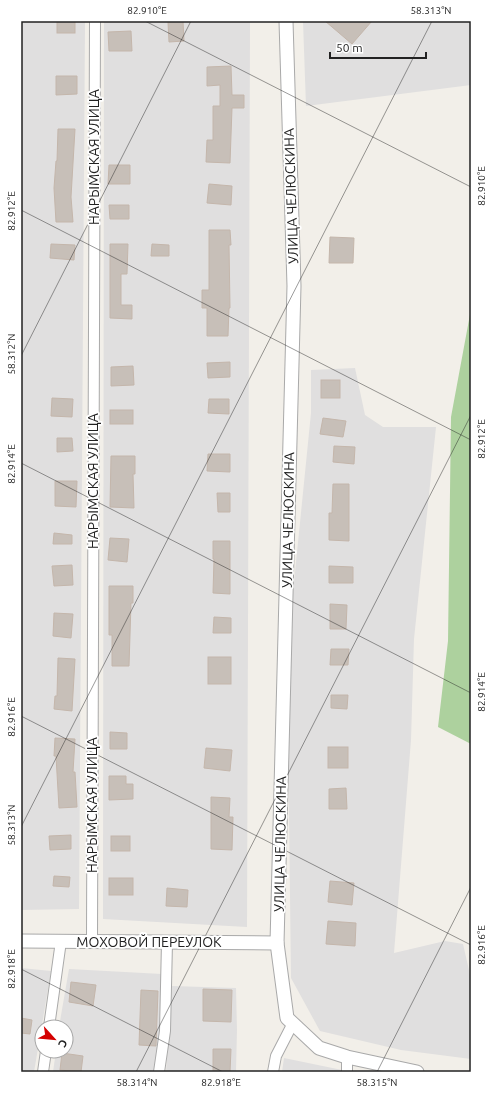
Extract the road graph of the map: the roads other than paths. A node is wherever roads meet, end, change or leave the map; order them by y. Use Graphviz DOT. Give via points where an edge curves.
graph roads {
  1 [pos="95,21"];
  2 [pos="286,21"];
  3 [pos="21,941"];
  4 [pos="61,941"];
  5 [pos="92,941"];
  6 [pos="167,942"];
  7 [pos="277,943"];
  8 [pos="50,1019"];
  9 [pos="290,1020"];
  10 [pos="348,1057"];
  11 [pos="45,1059"];
  12 [pos="43,1072"];
  13 [pos="159,1072"];
  14 [pos="273,1072"];
  15 [pos="347,1072"];
  16 [pos="417,1072"];
  1 -- 5 [label="street, НАРЫМСКАЯ УЛИЦА"];
  2 -- 7 [label="street, УЛИЦА ЧЕЛЮСКИНА" via="294,286"];
  3 -- 4 [label="street, МОХОВОЙ ПЕРЕУЛОК"];
  4 -- 5 [label="street, МОХОВОЙ ПЕРЕУЛОК"];
  4 -- 8 [label="street"];
  5 -- 6 [label="street, МОХОВОЙ ПЕРЕУЛОК"];
  6 -- 7 [label="street, МОХОВОЙ ПЕРЕУЛОК"];
  6 -- 13 [label="street" via="165,1031"];
  7 -- 9 [label="street, УЛИЦА ЧЕЛЮСКИНА"];
  9 -- 10 [label="street" via="319,1048"];
  9 -- 14 [label="street" via="276,1056"];
  10 -- 15 [label="street"];
  10 -- 16 [label="street"];
  11 -- 12 [label="street"];
}
